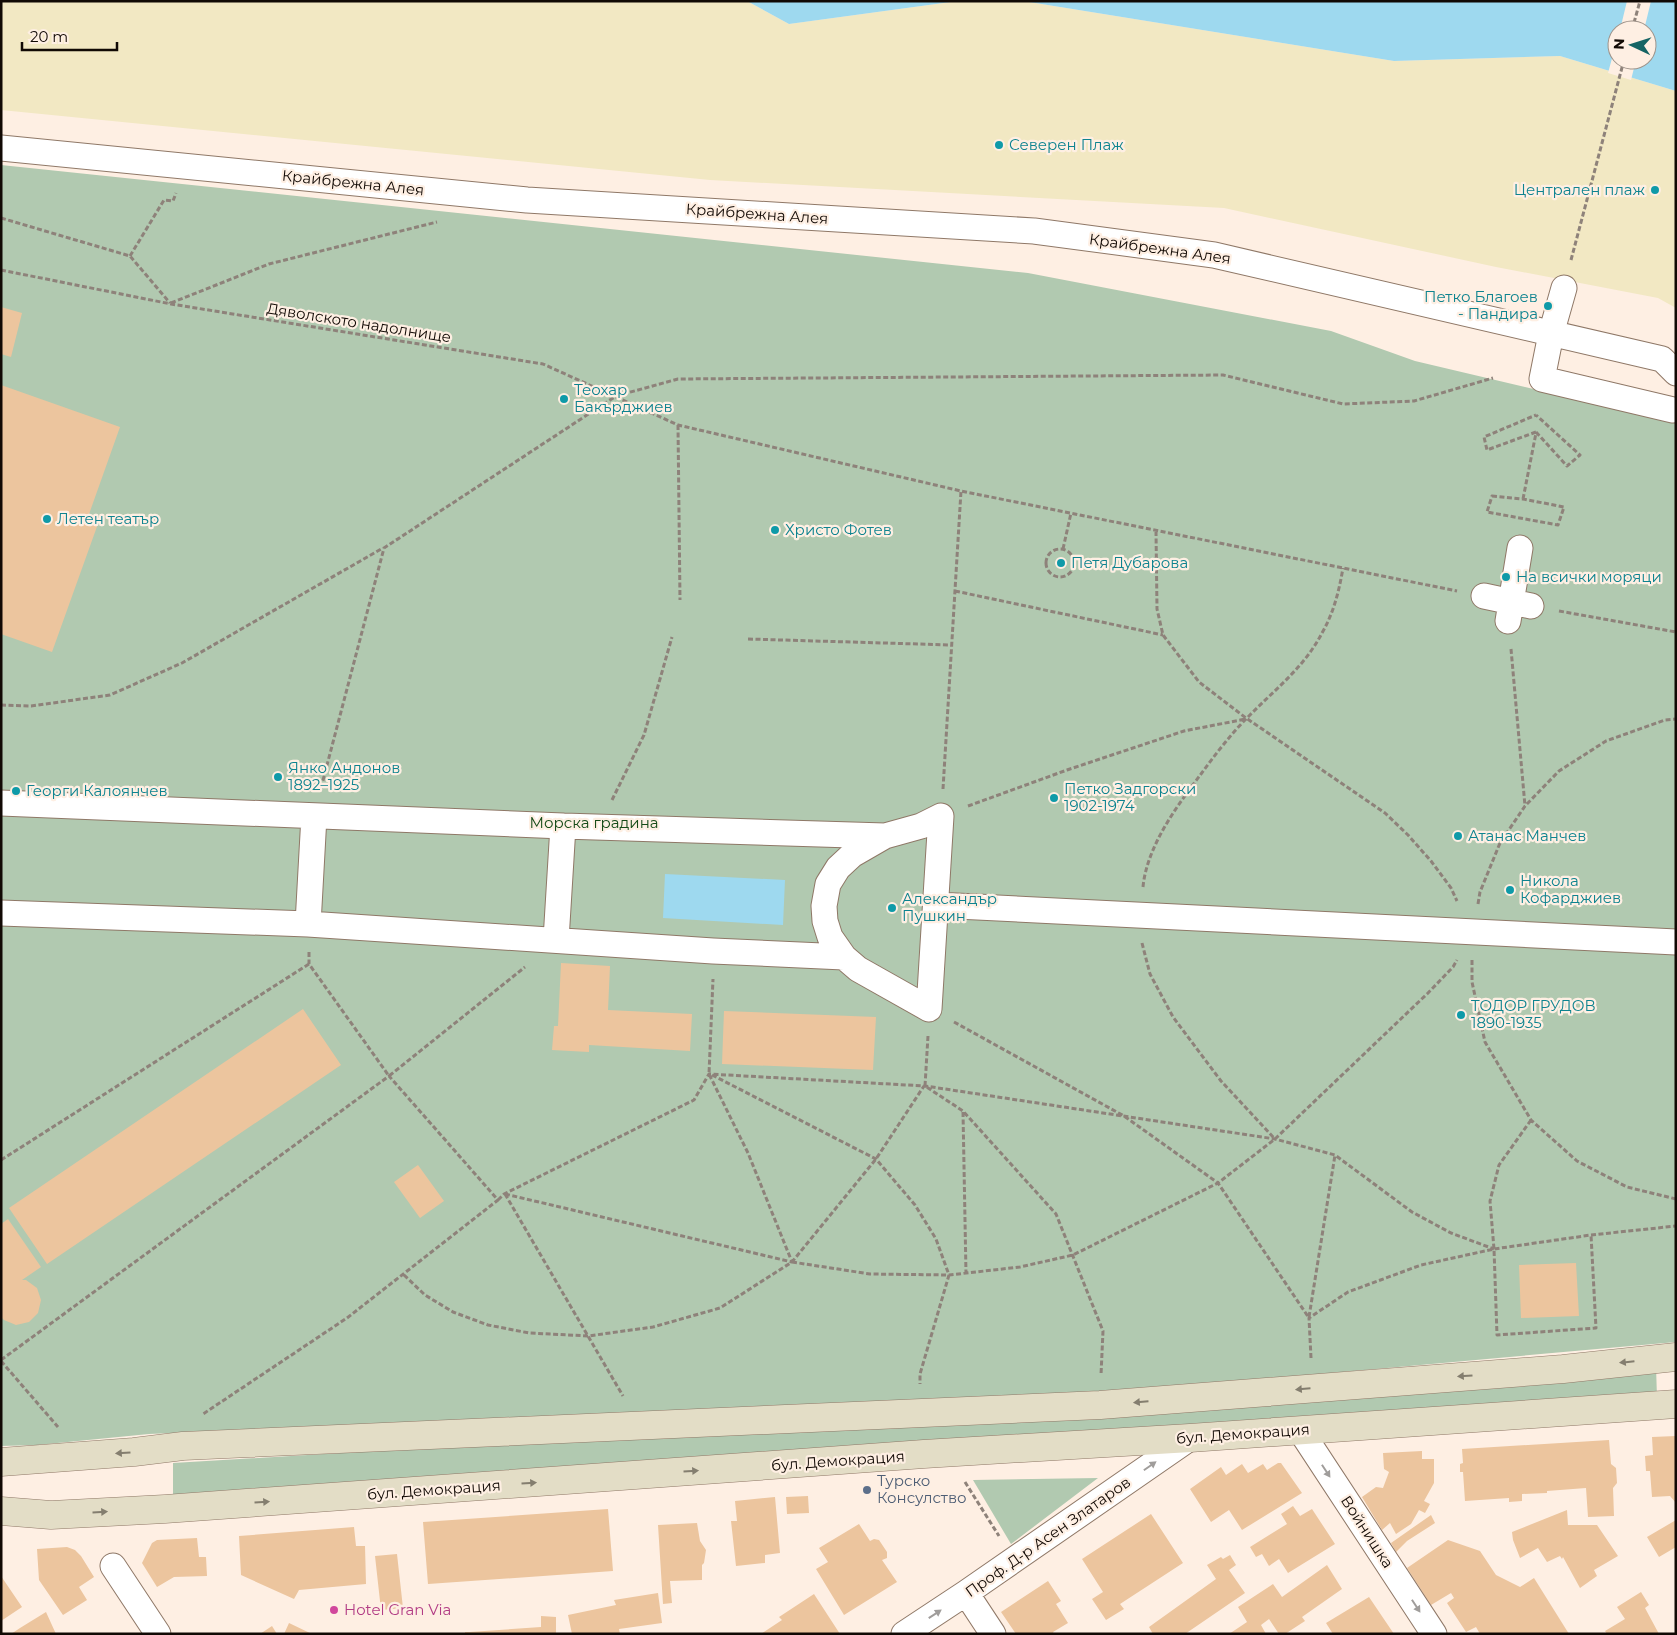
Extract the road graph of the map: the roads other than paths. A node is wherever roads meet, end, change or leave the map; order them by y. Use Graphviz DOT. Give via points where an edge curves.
graph roads {
  1 [pos="1,148"];
  2 [pos="1564,288"];
  3 [pos="1551,334"];
  4 [pos="1676,373"];
  5 [pos="1673,410"];
  6 [pos="1520,548"];
  7 [pos="1484,596"];
  8 [pos="1,803"];
  9 [pos="314,816"];
  10 [pos="563,826"];
  11 [pos="885,836"];
  12 [pos="936,905"];
  13 [pos="1,913"];
  14 [pos="308,924"];
  15 [pos="556,940"];
  16 [pos="1676,942"];
  17 [pos="844,957"];
  18 [pos="1676,1357"];
  19 [pos="1676,1404"];
  20 [pos="1300,1430"];
  21 [pos="1190,1438"];
  22 [pos="1,1462"];
  23 [pos="1,1512"];
  24 [pos="113,1566"];
  25 [pos="966,1593"];
  26 [pos="158,1634"];
  27 [pos="904,1634"];
  28 [pos="993,1634"];
  29 [pos="1434,1634"];
  1 -- 3 [label="street, Крайбрежна Алея" via="527,200 1034,231 1214,254"];
  2 -- 3 [label="street"];
  3 -- 4 [label="street, Крайбрежна Алея" via="1662,359"];
  3 -- 5 [label="street" via="1542,380"];
  6 -- 7 [label="street" via="1517,610"];
  8 -- 9 [label="street"];
  9 -- 10 [label="street"];
  9 -- 14 [label="street"];
  10 -- 11 [label="street"];
  10 -- 15 [label="street"];
  11 -- 12 [label="street" via="921,826 941,816"];
  11 -- 17 [label="street" via="852,855 828,884 825,921 830,937"];
  12 -- 16 [label="street"];
  12 -- 17 [label="street" via="929,1009 858,969"];
  13 -- 14 [label="street"];
  14 -- 15 [label="street"];
  15 -- 17 [label="street"];
  18 -- 22 [label="main road, one-way" via="1563,1369 1100,1405 184,1446"];
  19 -- 20 [label="main road, бул. Демокрация"];
  20 -- 21 [label="main road, бул. Демокрация"];
  20 -- 29 [label="street, Войнишка, one-way"];
  23 -- 21 [label="main road, бул. Демокрация, one-way" via="51,1515 165,1509"];
  25 -- 21 [label="street, Проф. Д-р Асен Златаров, one-way"];
  24 -- 26 [label="street"];
  27 -- 25 [label="street, Проф. Д-р Асен Златаров, one-way"];
  25 -- 28 [label="street"];
}
